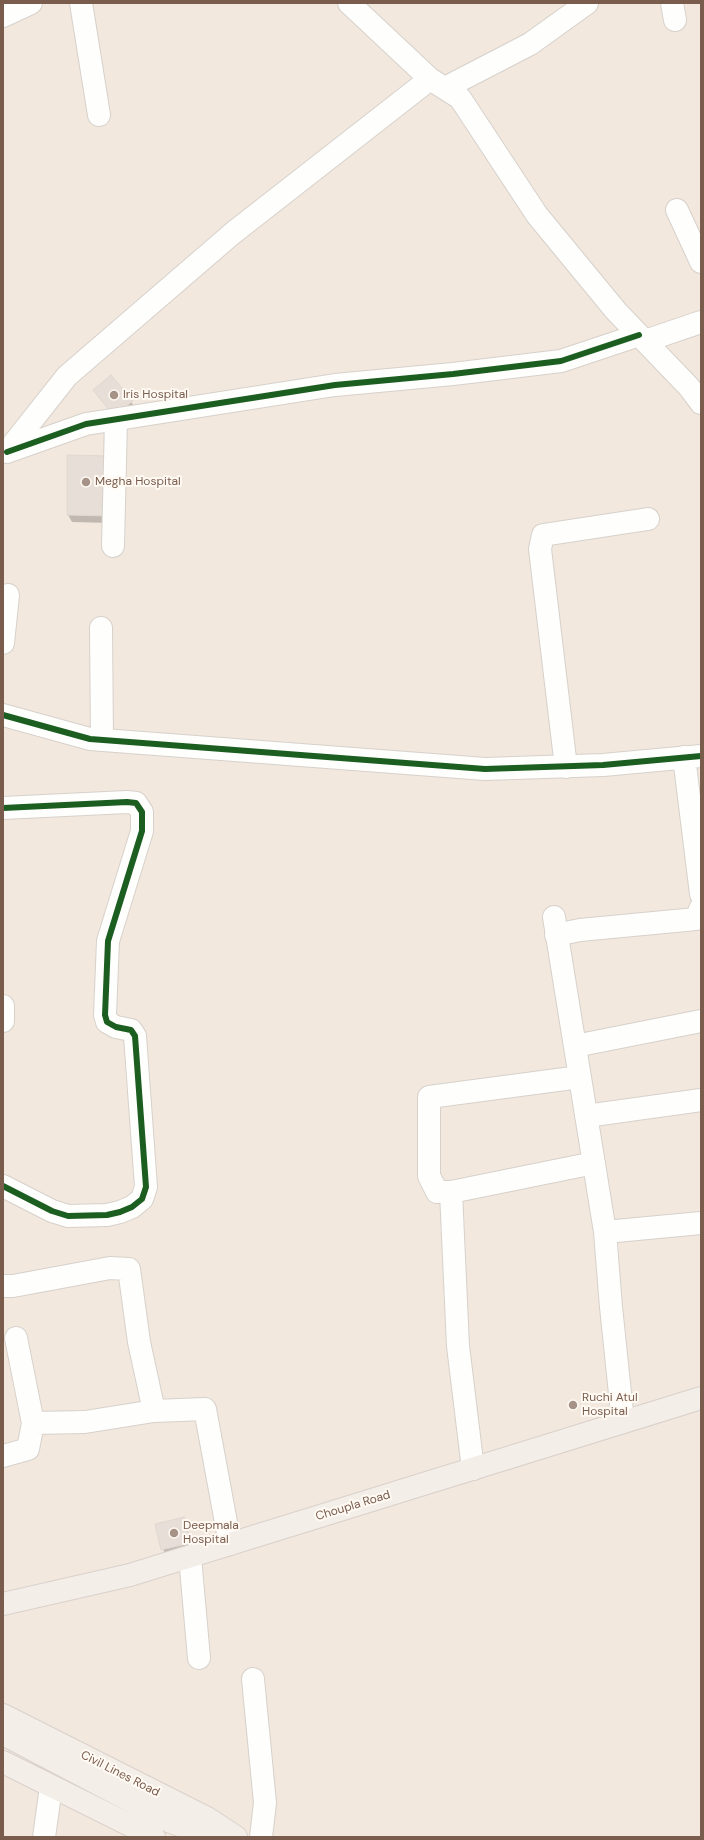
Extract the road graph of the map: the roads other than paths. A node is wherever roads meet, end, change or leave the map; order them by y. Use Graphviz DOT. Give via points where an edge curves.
graph roads {
  1 [pos="31,3"];
  2 [pos="81,3"];
  3 [pos="349,3"];
  4 [pos="587,3"];
  5 [pos="3,16"];
  6 [pos="438,84"];
  7 [pos="99,115"];
  8 [pos="677,210"];
  9 [pos="701,262"];
  10 [pos="700,320"];
  11 [pos="642,338"];
  12 [pos="701,403"];
  13 [pos="116,420"];
  14 [pos="5,453"];
  15 [pos="648,519"];
  16 [pos="113,546"];
  17 [pos="8,595"];
  18 [pos="101,628"];
  19 [pos="3,643"];
  20 [pos="3,715"];
  21 [pos="102,740"];
  22 [pos="693,757"];
  23 [pos="566,767"];
  24 [pos="3,808"];
  25 [pos="698,849"];
  26 [pos="701,894"];
  27 [pos="701,907"];
  28 [pos="3,1006"];
  29 [pos="3,1021"];
  30 [pos="701,1021"];
  31 [pos="575,1046"];
  32 [pos="580,1077"];
  33 [pos="701,1100"];
  34 [pos="586,1116"];
  35 [pos="594,1163"];
  36 [pos="3,1186"];
  37 [pos="451,1192"];
  38 [pos="701,1224"];
  39 [pos="605,1232"];
  40 [pos="3,1286"];
  41 [pos="16,1338"];
  42 [pos="701,1398"];
  43 [pos="154,1411"];
  44 [pos="623,1422"];
  45 [pos="33,1423"];
  46 [pos="3,1456"];
  47 [pos="473,1469"];
  48 [pos="230,1544"];
  49 [pos="190,1557"];
  50 [pos="3,1604"];
  51 [pos="199,1658"];
  52 [pos="253,1679"];
  53 [pos="3,1715"];
  54 [pos="3,1734"];
  55 [pos="3,1762"];
  56 [pos="51,1787"];
  57 [pos="171,1822"];
  58 [pos="44,1837"];
  59 [pos="154,1837"];
  60 [pos="191,1837"];
  61 [pos="214,1837"];
  62 [pos="236,1837"];
  63 [pos="261,1837"];
  1 -- 5 [label="street"];
  2 -- 7 [label="street"];
  3 -- 6 [label="street"];
  4 -- 6 [label="street" via="530,44"];
  6 -- 11 [label="street" via="460,98 536,215 616,311"];
  6 -- 14 [label="street" via="233,233 68,376"];
  8 -- 9 [label="street"];
  10 -- 11 [label="street"];
  11 -- 12 [label="street"];
  11 -- 13 [label="street" via="561,361 335,385"];
  13 -- 14 [label="street" via="86,424"];
  13 -- 16 [label="street"];
  15 -- 23 [label="street" via="543,535 540,549"];
  17 -- 19 [label="street"];
  18 -- 21 [label="street"];
  20 -- 21 [label="street"];
  21 -- 23 [label="street" via="486,769"];
  22 -- 23 [label="street"];
  22 -- 25 [label="street"];
  24 -- 36 [label="street" via="127,802 136,804 142,812 142,831 108,941 106,1015 108,1022 116,1027 131,1030 134,1036 146,1186 142,1199 120,1212 68,1216 52,1211"];
  25 -- 26 [label="street"];
  27 -- 31 [label="street" via="696,919 580,930 555,926"];
  28 -- 29 [label="street"];
  30 -- 31 [label="street"];
  31 -- 32 [label="street"];
  32 -- 34 [label="street"];
  32 -- 37 [label="street" via="429,1097 429,1176 437,1192"];
  33 -- 34 [label="street"];
  34 -- 35 [label="street"];
  35 -- 37 [label="street"];
  35 -- 39 [label="street"];
  37 -- 47 [label="street" via="458,1346"];
  38 -- 39 [label="street"];
  39 -- 44 [label="street"];
  40 -- 43 [label="street" via="110,1268 129,1269 139,1342"];
  41 -- 45 [label="street"];
  42 -- 44 [label="main road, Choupla Road"];
  43 -- 45 [label="street" via="85,1422"];
  43 -- 48 [label="street" via="205,1409"];
  44 -- 47 [label="main road, Choupla Road"];
  45 -- 46 [label="street" via="28,1449"];
  47 -- 48 [label="main road, Choupla Road"];
  48 -- 49 [label="main road, Choupla Road"];
  49 -- 50 [label="main road, Choupla Road" via="130,1575"];
  49 -- 51 [label="street"];
  52 -- 63 [label="street" via="265,1803"];
  53 -- 62 [label="main road, Civil Lines Road" via="207,1818"];
  54 -- 57 [label="main road"];
  55 -- 56 [label="main road"];
  56 -- 58 [label="street"];
  56 -- 59 [label="main road"];
  57 -- 60 [label="main road"];
  57 -- 61 [label="main road"];
}
